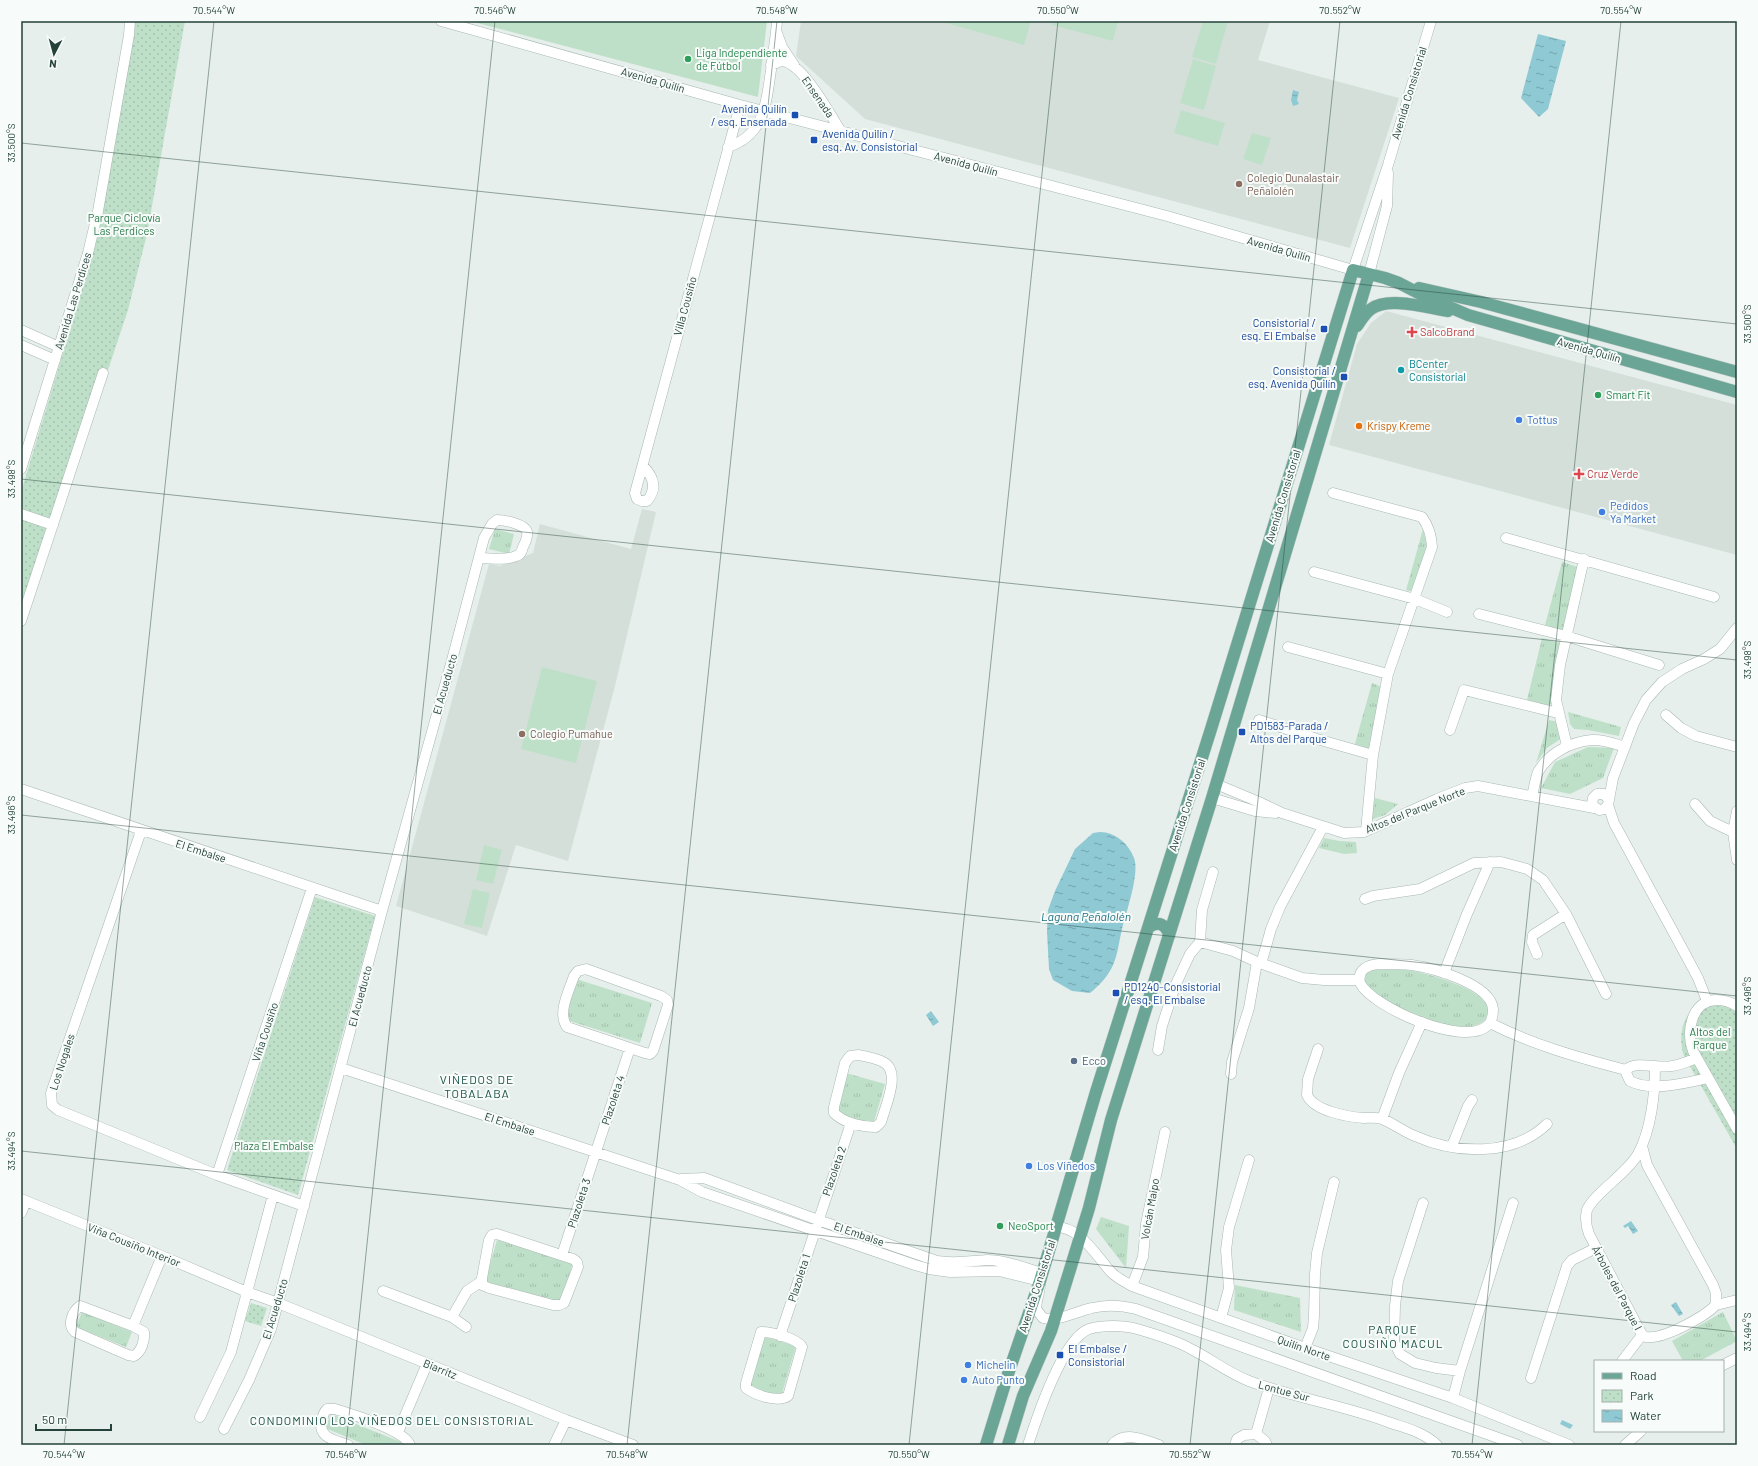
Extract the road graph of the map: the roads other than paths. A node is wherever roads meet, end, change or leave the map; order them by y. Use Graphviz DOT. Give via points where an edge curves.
graph roads {
  1 [pos="130,21"];
  2 [pos="134,21"];
  3 [pos="441,21"];
  4 [pos="777,21"];
  5 [pos="1431,21"];
  6 [pos="776,32"];
  7 [pos="129,35"];
  8 [pos="771,65"];
  9 [pos="794,65"];
  10 [pos="740,105"];
  11 [pos="765,111"];
  12 [pos="840,130"];
  13 [pos="728,147"];
  14 [pos="1388,166"];
  15 [pos="1353,270"];
  16 [pos="1369,274"];
  17 [pos="1399,283"];
  18 [pos="1468,315"];
  19 [pos="21,330"];
  20 [pos="1350,337"];
  21 [pos="21,345"];
  22 [pos="59,346"];
  23 [pos="55,360"];
  24 [pos="1737,372"];
  25 [pos="102,373"];
  26 [pos="1737,392"];
  27 [pos="642,466"];
  28 [pos="21,469"];
  29 [pos="1288,481"];
  30 [pos="1305,488"];
  31 [pos="1333,493"];
  32 [pos="21,514"];
  33 [pos="53,525"];
  34 [pos="1271,536"];
  35 [pos="1506,538"];
  36 [pos="1289,542"];
  37 [pos="479,558"];
  38 [pos="1584,559"];
  39 [pos="1314,572"];
  40 [pos="1714,597"];
  41 [pos="1415,599"];
  42 [pos="1447,612"];
  43 [pos="1479,614"];
  44 [pos="21,621"];
  45 [pos="1737,628"];
  46 [pos="1566,636"];
  47 [pos="1288,647"];
  48 [pos="1659,665"];
  49 [pos="1388,674"];
  50 [pos="1558,713"];
  51 [pos="1666,715"];
  52 [pos="1259,720"];
  53 [pos="1450,730"];
  54 [pos="1567,746"];
  55 [pos="1625,747"];
  56 [pos="1737,747"];
  57 [pos="1373,755"];
  58 [pos="1216,784"];
  59 [pos="21,789"];
  60 [pos="1532,796"];
  61 [pos="1212,798"];
  62 [pos="1600,802"];
  63 [pos="1695,804"];
  64 [pos="1737,812"];
  65 [pos="1282,813"];
  66 [pos="1323,827"];
  67 [pos="141,831"];
  68 [pos="1366,831"];
  69 [pos="1733,832"];
  70 [pos="1737,860"];
  71 [pos="1490,862"];
  72 [pos="1212,872"];
  73 [pos="312,888"];
  74 [pos="1365,899"];
  75 [pos="382,911"];
  76 [pos="1566,914"];
  77 [pos="1148,928"];
  78 [pos="1169,936"];
  79 [pos="1200,942"];
  80 [pos="1537,954"];
  81 [pos="1259,963"];
  82 [pos="1444,972"];
  83 [pos="1359,980"];
  84 [pos="1606,994"];
  85 [pos="1707,1001"];
  86 [pos="1737,1006"];
  87 [pos="1422,1022"];
  88 [pos="1490,1023"];
  89 [pos="630,1048"];
  90 [pos="1318,1049"];
  91 [pos="1158,1050"];
  92 [pos="1696,1058"];
  93 [pos="1655,1067"];
  94 [pos="341,1068"];
  95 [pos="1626,1070"];
  96 [pos="1231,1074"];
  97 [pos="1708,1078"];
  98 [pos="1655,1085"];
  99 [pos="1472,1100"];
  100 [pos="1382,1119"];
  101 [pos="851,1123"];
  102 [pos="1547,1124"];
  103 [pos="1737,1129"];
  104 [pos="1165,1132"];
  105 [pos="1452,1146"];
  106 [pos="1642,1146"];
  107 [pos="596,1152"];
  108 [pos="1249,1160"];
  109 [pos="1627,1169"];
  110 [pos="1652,1173"];
  111 [pos="217,1175"];
  112 [pos="680,1180"];
  113 [pos="1334,1182"];
  114 [pos="273,1195"];
  115 [pos="23,1200"];
  116 [pos="1423,1203"];
  117 [pos="1513,1203"];
  118 [pos="304,1206"];
  119 [pos="21,1213"];
  120 [pos="818,1220"];
  121 [pos="1056,1228"];
  122 [pos="814,1231"];
  123 [pos="1079,1237"];
  124 [pos="1596,1248"];
  125 [pos="562,1255"];
  126 [pos="162,1256"];
  127 [pos="1041,1277"];
  128 [pos="482,1281"];
  129 [pos="1132,1286"];
  130 [pos="383,1291"];
  131 [pos="247,1292"];
  132 [pos="1737,1300"];
  133 [pos="278,1303"];
  134 [pos="1716,1305"];
  135 [pos="452,1317"];
  136 [pos="1221,1318"];
  137 [pos="1054,1319"];
  138 [pos="134,1326"];
  139 [pos="466,1327"];
  140 [pos="1642,1335"];
  141 [pos="780,1336"];
  142 [pos="1305,1348"];
  143 [pos="1737,1358"];
  144 [pos="1623,1360"];
  145 [pos="427,1364"];
  146 [pos="1724,1364"];
  147 [pos="1460,1371"];
  148 [pos="1531,1378"];
  149 [pos="1269,1388"];
  150 [pos="1453,1398"];
  151 [pos="200,1417"];
  152 [pos="566,1420"];
  153 [pos="224,1429"];
  154 [pos="398,1432"];
  155 [pos="1641,1432"];
  156 [pos="1642,1432"];
  157 [pos="1256,1434"];
  158 [pos="1031,1444"];
  159 [pos="348,1445"];
  160 [pos="410,1445"];
  161 [pos="554,1445"];
  162 [pos="633,1445"];
  163 [pos="986,1445"];
  164 [pos="1008,1445"];
  165 [pos="1112,1445"];
  166 [pos="1159,1445"];
  167 [pos="1235,1445"];
  168 [pos="1267,1445"];
  169 [pos="1437,1445"];
  170 [pos="1518,1445"];
  171 [pos="1569,1445"];
  172 [pos="1625,1445"];
  173 [pos="1636,1445"];
  1 -- 7 [label="street, Avenida Las Perdices"];
  2 -- 7 [label="street, Avenida Las Perdices"];
  3 -- 10 [label="street, Avenida Quilín"];
  4 -- 6 [label="street, Ensenada"];
  5 -- 14 [label="street, Avenida Consistorial"];
  6 -- 8 [label="street, Ensenada"];
  6 -- 9 [label="street, Ensenada"];
  7 -- 22 [label="street, Avenida Las Perdices" via="98,212 82,276"];
  8 -- 9 [label="street, Ensenada" via="781,61"];
  8 -- 11 [label="street, Ensenada"];
  9 -- 12 [label="street, Ensenada" via="815,90"];
  10 -- 11 [label="street, Avenida Quilín"];
  10 -- 13 [label="street, Villa Cousiño"];
  11 -- 12 [label="street, Avenida Quilín"];
  11 -- 13 [label="street" via="750,136"];
  12 -- 15 [label="street, Avenida Quilín" via="1167,216"];
  13 -- 27 [label="street, Villa Cousiño"];
  14 -- 15 [label="street, Avenida Consistorial"];
  14 -- 16 [label="street, Avenida Consistorial" via="1387,206"];
  15 -- 16 [label="main road, Avenida Quilín"];
  15 -- 29 [label="main road, Avenida Consistorial"];
  16 -- 17 [label="main road, Avenida Quilín"];
  16 -- 20 [label="main road, Avenida Consistorial"];
  17 -- 18 [label="main road, Avenida Quilín"];
  17 -- 24 [label="main road, Avenida Quilín" via="1481,302"];
  18 -- 20 [label="main road" via="1401,303 1385,303 1371,308"];
  18 -- 26 [label="main road, Avenida Quilín"];
  19 -- 22 [label="street"];
  20 -- 30 [label="main road, Avenida Consistorial"];
  21 -- 23 [label="street"];
  22 -- 23 [label="street, Avenida Las Perdices"];
  23 -- 28 [label="street, Avenida Las Perdices"];
  25 -- 33 [label="street"];
  29 -- 30 [label="main road" via="1295,487"];
  29 -- 34 [label="main road, Avenida Consistorial"];
  30 -- 36 [label="main road, Avenida Consistorial"];
  31 -- 41 [label="street" via="1422,517 1431,535 1432,547"];
  32 -- 33 [label="street"];
  33 -- 44 [label="street"];
  34 -- 36 [label="main road" via="1281,534"];
  34 -- 77 [label="main road, Avenida Consistorial"];
  35 -- 38 [label="street"];
  36 -- 58 [label="main road, Avenida Consistorial"];
  37 -- 37 [label="street, El Acueducto" via="501,559 517,556 524,544 526,530 504,520 497,520 484,538"];
  37 -- 75 [label="street, El Acueducto"];
  38 -- 40 [label="street"];
  38 -- 46 [label="street"];
  39 -- 41 [label="street"];
  41 -- 42 [label="street"];
  41 -- 49 [label="street"];
  43 -- 46 [label="street"];
  45 -- 55 [label="street" via="1720,649 1682,669 1657,688 1646,700"];
  46 -- 48 [label="street"];
  46 -- 50 [label="street" via="1556,700"];
  47 -- 49 [label="street"];
  49 -- 57 [label="street"];
  50 -- 53 [label="street" via="1464,690"];
  50 -- 54 [label="street"];
  51 -- 56 [label="street" via="1681,728 1696,736"];
  52 -- 57 [label="street"];
  54 -- 55 [label="street" via="1592,740"];
  54 -- 60 [label="street" via="1550,756 1538,773"];
  55 -- 62 [label="street"];
  57 -- 68 [label="street"];
  58 -- 61 [label="main road, Avenida Consistorial"];
  58 -- 65 [label="street, Altos del Parque Norte"];
  59 -- 67 [label="street, El Embalse"];
  60 -- 62 [label="street, Altos del Parque Norte" via="1574,803"];
  60 -- 68 [label="street, Altos del Parque Norte" via="1485,786 1465,788"];
  61 -- 65 [label="street, Altos del Parque Norte" via="1255,811"];
  61 -- 78 [label="main road, Avenida Consistorial"];
  62 -- 85 [label="street" via="1683,950"];
  63 -- 69 [label="street" via="1710,821"];
  64 -- 69 [label="street"];
  65 -- 66 [label="street, Altos del Parque Norte"];
  66 -- 68 [label="street, Altos del Parque Norte" via="1344,833"];
  66 -- 81 [label="street" via="1280,907"];
  67 -- 73 [label="street, El Embalse"];
  67 -- 111 [label="street, Los Nogales" via="51,1093 52,1104 58,1110"];
  69 -- 70 [label="street"];
  71 -- 74 [label="street" via="1468,865 1420,889"];
  71 -- 76 [label="street" via="1514,864 1533,871 1548,886"];
  71 -- 82 [label="street"];
  72 -- 79 [label="street" via="1202,910"];
  73 -- 75 [label="street, El Embalse"];
  73 -- 111 [label="street, Viña Cousiño"];
  75 -- 94 [label="street, El Acueducto"];
  76 -- 80 [label="street" via="1533,935 1532,942"];
  76 -- 84 [label="street"];
  77 -- 78 [label="main road" via="1154,924 1161,924 1167,929"];
  77 -- 121 [label="main road, Avenida Consistorial"];
  78 -- 123 [label="main road, Avenida Consistorial" via="1111,1120"];
  79 -- 81 [label="street" via="1233,951"];
  79 -- 91 [label="street" via="1190,954 1175,986 1162,1026"];
  81 -- 83 [label="street" via="1302,978"];
  81 -- 96 [label="street"];
  82 -- 83 [label="street" via="1412,965 1379,964 1366,967"];
  82 -- 88 [label="street" via="1476,987 1490,999 1493,1008"];
  83 -- 87 [label="street" via="1362,987 1374,998 1391,1009"];
  85 -- 86 [label="street" via="1726,1001"];
  85 -- 92 [label="street" via="1698,1008 1692,1022 1690,1038"];
  87 -- 88 [label="street" via="1470,1032 1482,1029"];
  87 -- 100 [label="street"];
  88 -- 95 [label="street" via="1547,1047"];
  89 -- 89 [label="street" via="650,1054 653,1051 668,1005 667,1000 586,969 578,971 562,1013 562,1021 567,1027"];
  89 -- 107 [label="street, Plazoleta 4"];
  90 -- 100 [label="street" via="1307,1085 1307,1095 1311,1101 1320,1107 1343,1114"];
  92 -- 93 [label="street" via="1676,1065"];
  92 -- 97 [label="street"];
  93 -- 95 [label="street" via="1636,1065"];
  93 -- 98 [label="street, Árboles del Parque I"];
  94 -- 107 [label="street, El Embalse"];
  94 -- 118 [label="street, El Acueducto"];
  95 -- 98 [label="street" via="1628,1078 1634,1082"];
  97 -- 98 [label="street" via="1675,1085"];
  97 -- 103 [label="street"];
  98 -- 106 [label="street, Árboles del Parque I" via="1653,1104"];
  99 -- 105 [label="street"];
  100 -- 105 [label="street" via="1416,1137"];
  101 -- 101 [label="street" via="876,1127 881,1122 893,1080 892,1070 884,1062 859,1055 850,1056 845,1063 834,1113 838,1118"];
  101 -- 120 [label="street, Plazoleta 2"];
  102 -- 105 [label="street" via="1534,1135 1506,1146 1475,1150"];
  104 -- 129 [label="street, Volcán Maipo" via="1146,1224 1143,1257"];
  106 -- 109 [label="street, Árboles del Parque I"];
  106 -- 110 [label="street, Árboles del Parque I" via="1647,1166"];
  107 -- 112 [label="street, El Embalse"];
  107 -- 125 [label="street, Plazoleta 3"];
  108 -- 136 [label="street" via="1229,1227 1226,1250 1229,1288"];
  109 -- 110 [label="street" via="1639,1166"];
  109 -- 124 [label="street, Árboles del Parque I" via="1592,1202 1588,1210 1586,1227"];
  110 -- 134 [label="street, Árboles del Parque I" via="1713,1285"];
  111 -- 114 [label="street, Los Nogales"];
  112 -- 120 [label="street, El Embalse" via="704,1178"];
  112 -- 122 [label="street, El Embalse" via="702,1192"];
  113 -- 142 [label="street" via="1317,1253 1313,1328"];
  114 -- 118 [label="street, Los Nogales"];
  114 -- 131 [label="street"];
  115 -- 119 [label="street"];
  115 -- 126 [label="street, Viña Cousiño Interior"];
  116 -- 147 [label="street" via="1398,1281 1394,1342 1400,1354 1414,1363"];
  117 -- 147 [label="street"];
  118 -- 133 [label="street, El Acueducto"];
  120 -- 122 [label="street, Plazoleta 1"];
  120 -- 127 [label="street, El Embalse" via="937,1261 952,1263 988,1260"];
  121 -- 123 [label="street, Quilín Norte" via="1067,1228"];
  121 -- 127 [label="main road, Avenida Consistorial"];
  122 -- 127 [label="street, El Embalse" via="929,1269 961,1272 998,1271"];
  122 -- 141 [label="street, Plazoleta 1"];
  123 -- 129 [label="street, Quilín Norte" via="1096,1253 1112,1274"];
  123 -- 137 [label="main road, Avenida Consistorial"];
  124 -- 140 [label="street, Árboles del Parque I"];
  124 -- 148 [label="street" via="1572,1260 1567,1266"];
  125 -- 128 [label="street" via="498,1234 492,1235"];
  125 -- 128 [label="street" via="577,1262 578,1267 564,1303 559,1305 489,1288 482,1285"];
  126 -- 131 [label="street, Viña Cousiño Interior"];
  126 -- 138 [label="street"];
  127 -- 137 [label="street" via="1041,1290 1036,1309 1043,1318"];
  127 -- 163 [label="main road, Avenida Consistorial"];
  128 -- 135 [label="street" via="467,1291"];
  129 -- 136 [label="street, Quilín Norte"];
  130 -- 135 [label="street"];
  131 -- 133 [label="street, Biarritz"];
  131 -- 151 [label="street" via="230,1352"];
  132 -- 134 [label="street"];
  133 -- 145 [label="street, Biarritz"];
  133 -- 153 [label="street, El Acueducto" via="271,1329"];
  134 -- 140 [label="street, Árboles del Parque I" via="1707,1314 1674,1331 1646,1337"];
  135 -- 139 [label="street"];
  136 -- 142 [label="street, Quilín Norte"];
  137 -- 164 [label="main road, Avenida Consistorial"];
  137 -- 170 [label="street, Quilín Norte" via="1104,1306 1118,1305 1136,1309"];
  138 -- 138 [label="street" via="80,1306 76,1309 70,1324 75,1332 134,1356 145,1338 144,1332"];
  140 -- 144 [label="street"];
  141 -- 141 [label="street" via="761,1332 746,1388 784,1399 788,1396 802,1347"];
  142 -- 150 [label="street, Quilín Norte"];
  143 -- 146 [label="street"];
  145 -- 152 [label="street, Biarritz"];
  145 -- 154 [label="street"];
  147 -- 150 [label="street"];
  149 -- 157 [label="street"];
  149 -- 158 [label="street, Lontue Sur" via="1224,1370 1189,1347 1135,1329 1108,1326 1087,1330 1072,1342 1054,1376"];
  149 -- 169 [label="street, Lontue Sur" via="1378,1418 1428,1437"];
  150 -- 171 [label="street, Quilín Norte"];
  152 -- 161 [label="street"];
  152 -- 162 [label="street, Biarritz"];
  154 -- 159 [label="street" via="335,1409 328,1409 324,1413 321,1431 328,1437"];
  154 -- 160 [label="street"];
  155 -- 172 [label="street"];
  156 -- 173 [label="street"];
  157 -- 167 [label="street" via="1244,1435 1237,1439"];
  157 -- 168 [label="street"];
  165 -- 166 [label="street" via="1122,1439 1135,1437"];
}
